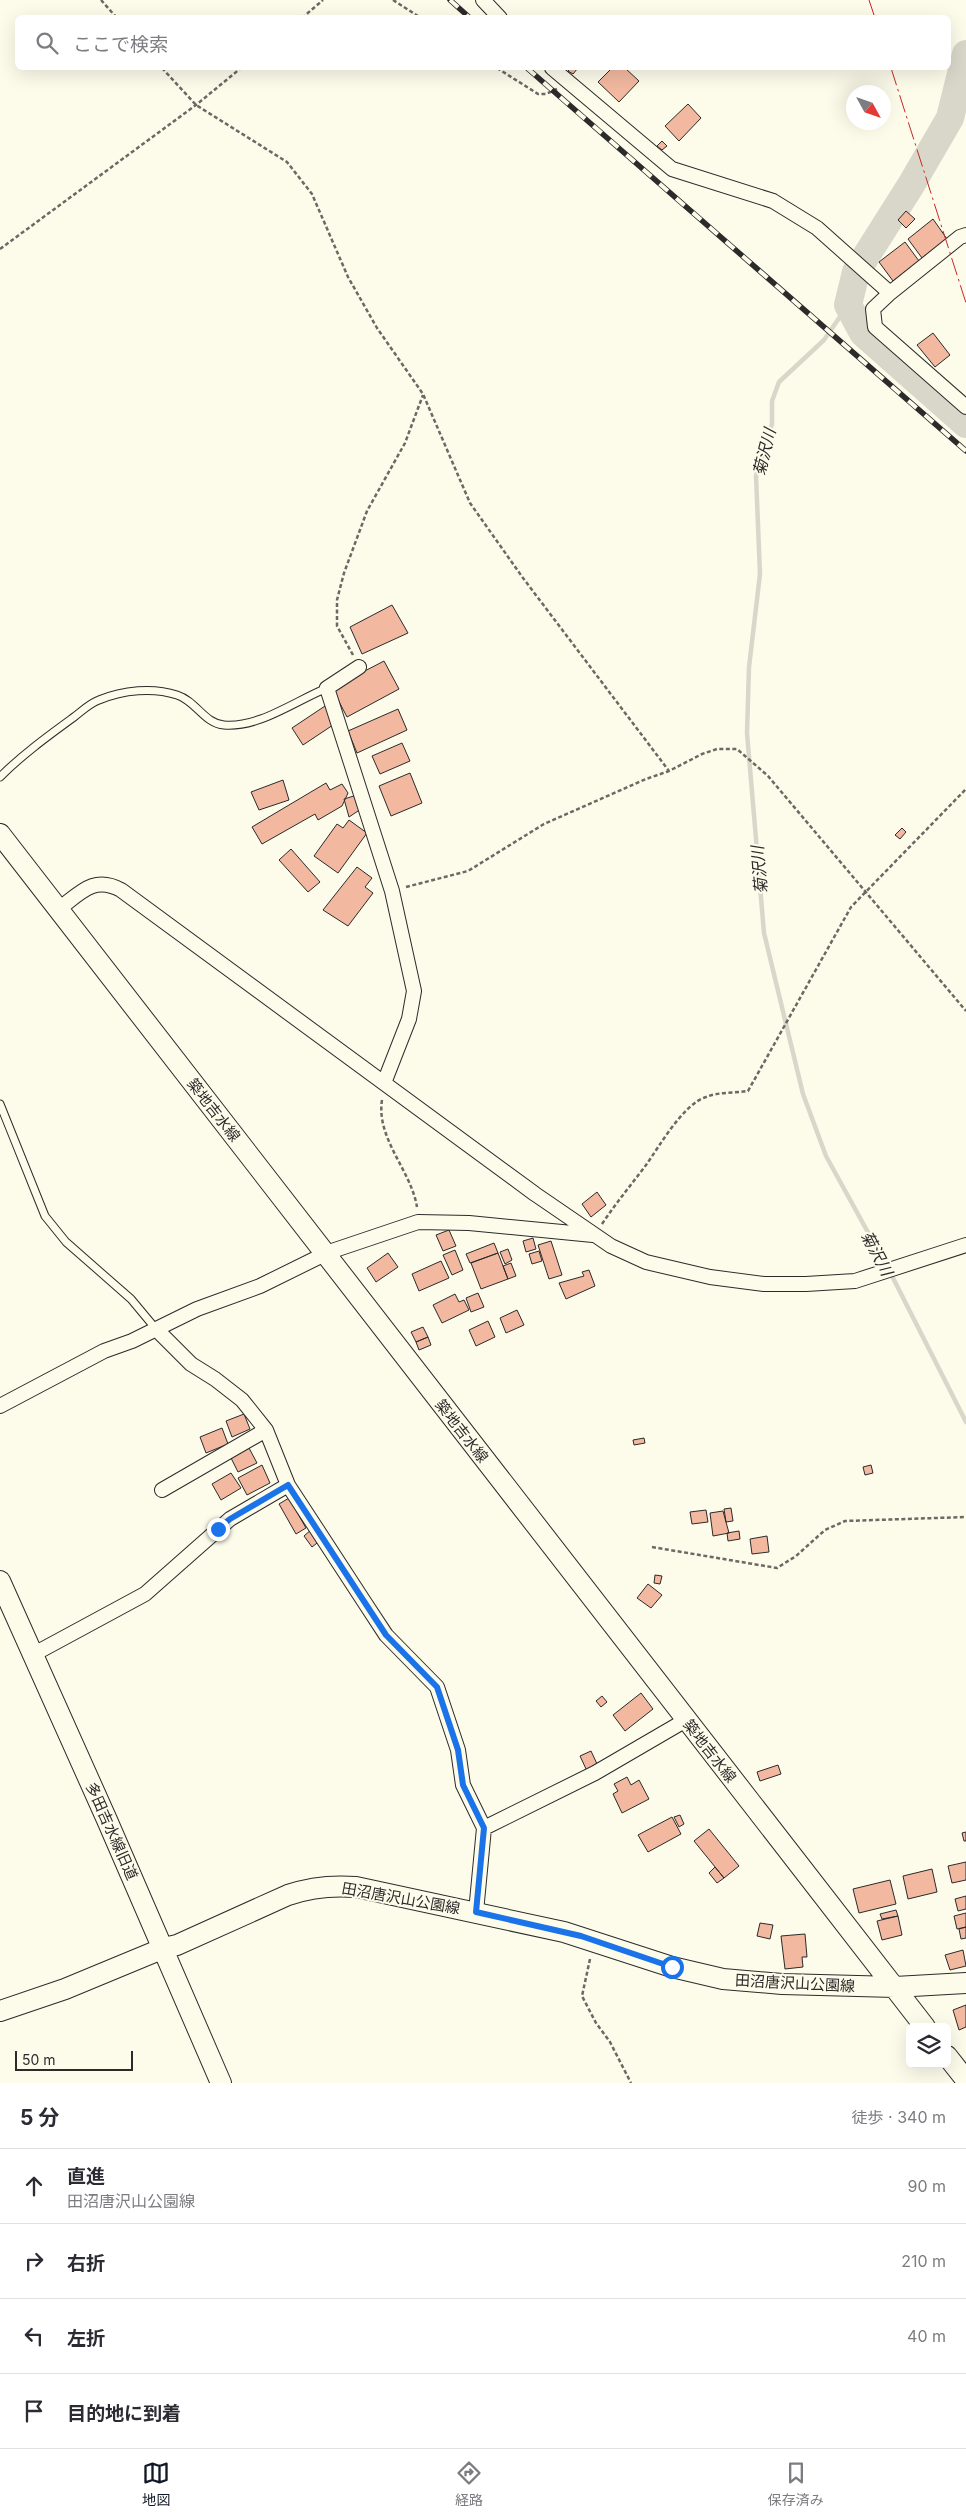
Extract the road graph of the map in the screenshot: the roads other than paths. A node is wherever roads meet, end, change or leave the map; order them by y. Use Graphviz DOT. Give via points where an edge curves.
graph roads {
  1 [pos="483,0"];
  2 [pos="497,15"];
  3 [pos="554,70"];
  4 [pos="966,235"];
  5 [pos="890,293"];
  6 [pos="966,407"];
  7 [pos="359,667"];
  8 [pos="327,688"];
  9 [pos="0,777"];
  10 [pos="0,834"];
  11 [pos="59,909"];
  12 [pos="384,1084"];
  13 [pos="0,1104"];
  14 [pos="594,1235"];
  15 [pos="966,1245"];
  16 [pos="325,1254"];
  17 [pos="156,1329"];
  18 [pos="0,1406"];
  19 [pos="266,1430"];
  20 [pos="288,1485"];
  21 [pos="162,1490"];
  22 [pos="0,1581"];
  23 [pos="34,1654"];
  24 [pos="686,1720"];
  25 [pos="484,1828"];
  26 [pos="476,1912"];
  27 [pos="164,1948"];
  28 [pos="966,1983"];
  29 [pos="895,1987"];
  30 [pos="0,2011"];
  31 [pos="922,2023"];
  32 [pos="951,2061"];
  33 [pos="966,2080"];
  34 [pos="221,2083"];
  1 -- 2 [label="street"];
  3 -- 5 [label="street" via="672,169 773,201 817,228"];
  4 -- 5 [label="street"];
  5 -- 6 [label="street" via="873,309 875,327"];
  7 -- 8 [label="street"];
  8 -- 9 [label="lane" via="257,720 226,726 214,723 183,696 142,690 117,693 97,700 38,742"];
  8 -- 12 [label="street" via="392,891 414,992 410,1019"];
  10 -- 11 [label="main road, 築地吉水線"];
  11 -- 12 [label="street" via="86,888 109,883"];
  11 -- 16 [label="main road, 築地吉水線"];
  12 -- 14 [label="street"];
  13 -- 17 [label="lane" via="46,1216 66,1242 131,1299"];
  14 -- 15 [label="street" via="646,1262 683,1272 764,1284 855,1281"];
  14 -- 16 [label="street" via="469,1223 418,1222"];
  16 -- 17 [label="street" via="260,1286 197,1308"];
  16 -- 24 [label="main road, 築地吉水線"];
  17 -- 18 [label="street" via="96,1355"];
  17 -- 19 [label="street" via="191,1364 242,1400"];
  19 -- 20 [label="street"];
  19 -- 21 [label="street"];
  20 -- 23 [label="street" via="230,1519 145,1594"];
  20 -- 25 [label="street" via="386,1635 437,1687 458,1750 463,1785"];
  22 -- 23 [label="main road, 多田吉水線旧道"];
  23 -- 27 [label="main road, 多田吉水線旧道"];
  24 -- 25 [label="street" via="595,1773"];
  24 -- 29 [label="main road, 築地吉水線"];
  25 -- 26 [label="street"];
  26 -- 27 [label="main road, 田沼唐沢山公園線" via="356,1887 320,1886 288,1895 177,1946"];
  26 -- 29 [label="main road, 田沼唐沢山公園線" via="596,1940 672,1967 722,1979"];
  27 -- 30 [label="main road, 田沼唐沢山公園線" via="65,1989"];
  27 -- 34 [label="main road, 多田吉水線旧道"];
  28 -- 29 [label="main road, 田沼唐沢山公園線"];
  29 -- 31 [label="main road, 築地吉水線"];
  32 -- 33 [label="main road"];
}
